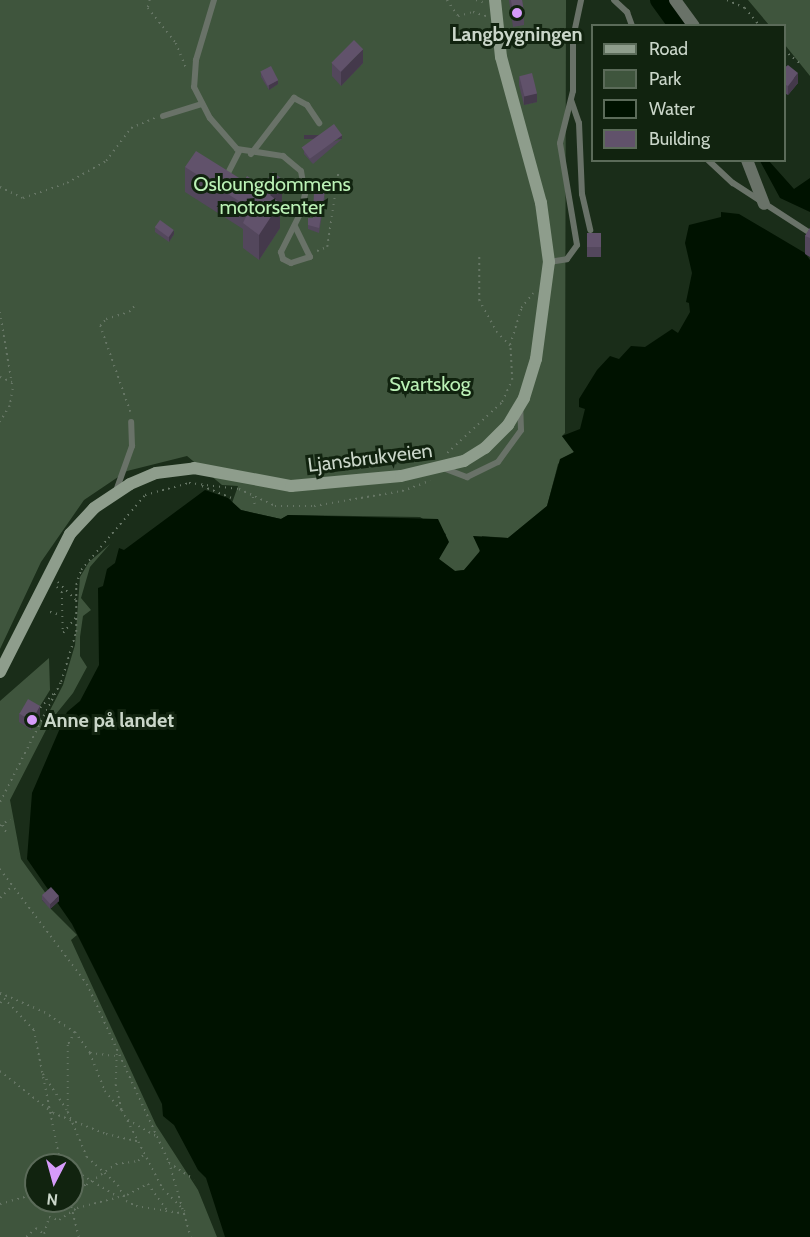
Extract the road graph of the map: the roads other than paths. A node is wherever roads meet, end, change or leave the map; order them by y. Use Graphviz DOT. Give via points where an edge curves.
graph roads {
  1 [pos="213,0"];
  2 [pos="495,0"];
  3 [pos="580,0"];
  4 [pos="614,0"];
  5 [pos="675,0"];
  6 [pos="631,24"];
  7 [pos="693,24"];
  8 [pos="571,100"];
  9 [pos="202,104"];
  10 [pos="164,116"];
  11 [pos="319,123"];
  12 [pos="239,151"];
  13 [pos="251,154"];
  14 [pos="711,162"];
  15 [pos="748,162"];
  16 [pos="222,185"];
  17 [pos="764,204"];
  18 [pos="295,226"];
  19 [pos="590,230"];
  20 [pos="810,233"];
  21 [pos="549,262"];
  22 [pos="520,407"];
  23 [pos="131,422"];
  24 [pos="443,468"];
  25 [pos="116,492"];
  26 [pos="0,672"];
  1 -- 9 [label="lane" via="198,50 195,76 194,87"];
  2 -- 21 [label="main road, Ljansbrukveien" via="505,73 545,220"];
  3 -- 8 [label="lane" via="573,38"];
  4 -- 6 [label="lane" via="627,12"];
  5 -- 7 [label="street"];
  8 -- 19 [label="lane" via="579,123 582,194"];
  8 -- 21 [label="lane" via="560,142 577,245 567,259"];
  9 -- 10 [label="lane"];
  9 -- 12 [label="lane"];
  11 -- 13 [label="lane" via="307,105 294,98"];
  12 -- 13 [label="lane"];
  12 -- 16 [label="lane"];
  13 -- 18 [label="lane" via="277,154 293,162 304,180 304,198"];
  14 -- 17 [label="lane"];
  15 -- 17 [label="street"];
  17 -- 20 [label="lane"];
  18 -- 18 [label="lane" via="281,256 287,262 305,262 310,253"];
  21 -- 22 [label="main road, Ljansbrukveien" via="537,351"];
  22 -- 24 [label="main road, Ljansbrukveien" via="502,433 485,448"];
  22 -- 24 [label="lane" via="521,430 498,462 467,477"];
  23 -- 25 [label="lane" via="132,446"];
  24 -- 25 [label="main road, Ljansbrukveien" via="306,486 278,484 220,470 180,468 149,476"];
  25 -- 26 [label="main road, Ljansbrukveien" via="77,525"];
}
